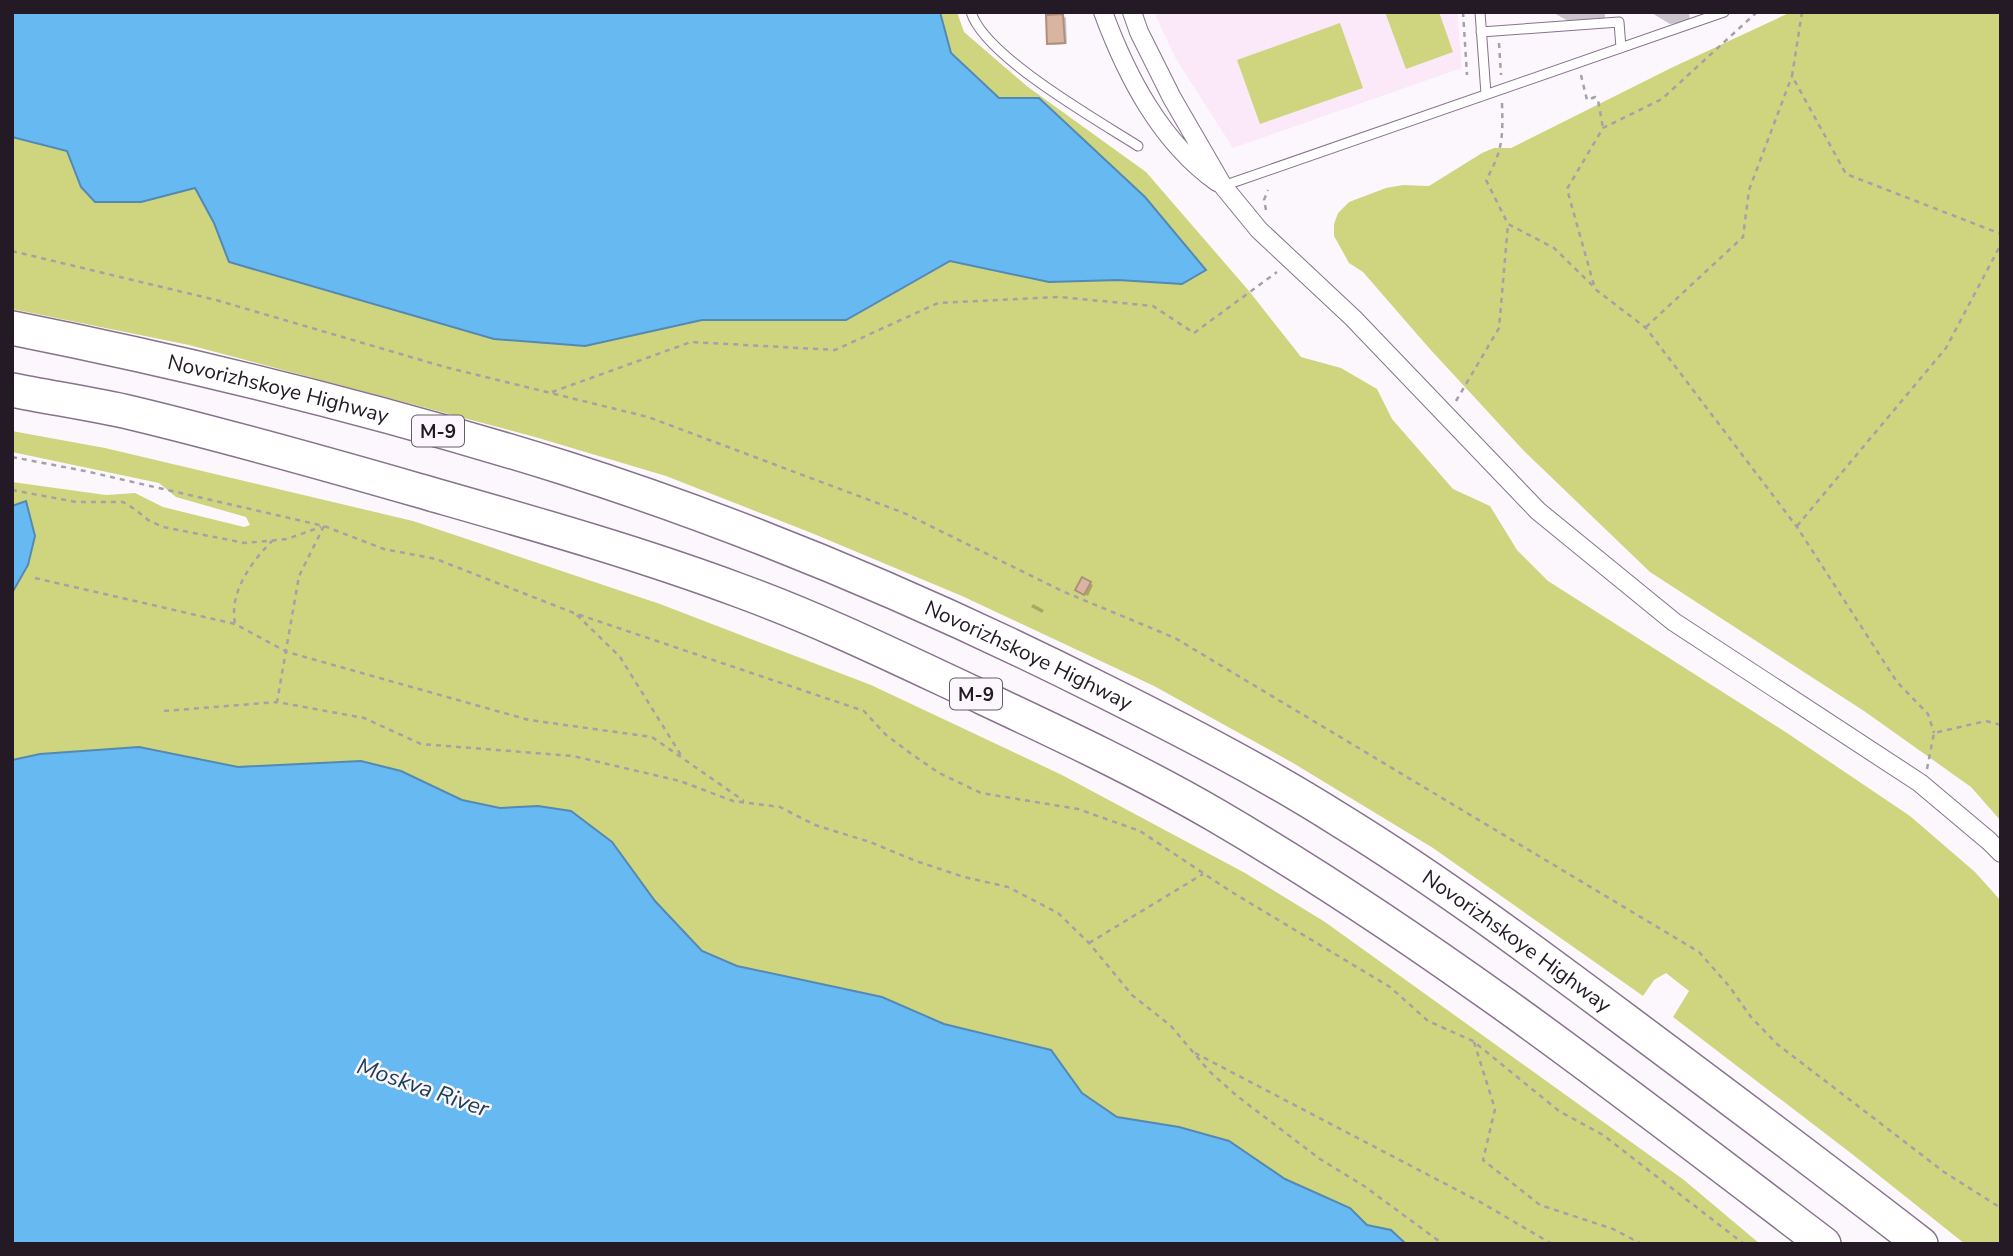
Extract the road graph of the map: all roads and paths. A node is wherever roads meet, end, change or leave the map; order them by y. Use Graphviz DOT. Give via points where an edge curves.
graph roads {
  1 [pos="971,12"];
  2 [pos="1103,12"];
  3 [pos="1132,12"];
  4 [pos="1463,12"];
  5 [pos="1480,12"];
  6 [pos="1724,12"];
  7 [pos="1757,12"];
  8 [pos="1802,12"];
  9 [pos="1608,17"];
  10 [pos="1619,17"];
  11 [pos="1498,31"];
  12 [pos="1481,32"];
  13 [pos="1621,48"];
  14 [pos="1578,63"];
  15 [pos="1467,75"];
  16 [pos="1792,76"];
  17 [pos="1502,89"];
  18 [pos="1486,94"];
  19 [pos="1603,128"];
  20 [pos="1138,146"];
  21 [pos="1223,186"];
  22 [pos="1268,190"];
  23 [pos="1267,214"];
  24 [pos="1508,224"];
  25 [pos="2001,234"];
  26 [pos="2001,244"];
  27 [pos="12,251"];
  28 [pos="1291,261"];
  29 [pos="1595,289"];
  30 [pos="12,328"];
  31 [pos="1646,328"];
  32 [pos="12,390"];
  33 [pos="552,392"];
  34 [pos="1455,401"];
  35 [pos="12,457"];
  36 [pos="12,490"];
  37 [pos="324,526"];
  38 [pos="1797,527"];
  39 [pos="272,541"];
  40 [pos="34,578"];
  41 [pos="575,613"];
  42 [pos="235,624"];
  43 [pos="287,652"];
  44 [pos="277,702"];
  45 [pos="164,711"];
  46 [pos="2001,724"];
  47 [pos="1934,733"];
  48 [pos="683,759"];
  49 [pos="1927,770"];
  50 [pos="746,803"];
  51 [pos="2001,853"];
  52 [pos="1204,873"];
  53 [pos="1089,943"];
  54 [pos="1473,1041"];
  55 [pos="1192,1051"];
  56 [pos="2001,1208"];
  57 [pos="1443,1244"];
  58 [pos="1552,1244"];
  59 [pos="1642,1244"];
  60 [pos="1744,1244"];
  61 [pos="1824,1244"];
  62 [pos="1921,1244"];
  1 -- 20 [label="lane" via="974,25 999,52"];
  2 -- 21 [label="street" via="1151,114 1193,165"];
  3 -- 21 [label="street" via="1172,98"];
  4 -- 15 [label="path"];
  5 -- 12 [label="lane"];
  6 -- 13 [label="lane"];
  7 -- 19 [label="path" via="1661,99"];
  8 -- 16 [label="path"];
  9 -- 10 [label="lane"];
  9 -- 11 [label="lane"];
  10 -- 13 [label="lane"];
  11 -- 12 [label="lane"];
  11 -- 17 [label="path"];
  12 -- 18 [label="lane"];
  13 -- 14 [label="lane"];
  14 -- 17 [label="lane"];
  14 -- 19 [label="path" via="1587,100 1598,100"];
  16 -- 25 [label="path" via="1846,174"];
  16 -- 31 [label="path" via="1749,190 1743,237"];
  17 -- 18 [label="lane"];
  17 -- 24 [label="path" via="1503,138 1499,158 1486,180"];
  18 -- 21 [label="lane"];
  19 -- 29 [label="path" via="1567,189"];
  21 -- 28 [label="street"];
  22 -- 23 [label="path" via="1264,200"];
  24 -- 29 [label="path" via="1554,248"];
  24 -- 34 [label="path" via="1499,328"];
  26 -- 38 [label="path" via="1946,348"];
  27 -- 33 [label="path" via="216,300 445,367"];
  28 -- 33 [label="path" via="1194,333 1153,306 1060,297 938,303 835,350 691,342"];
  28 -- 51 [label="street" via="1538,511 1674,622 1920,783"];
  29 -- 31 [label="path"];
  30 -- 62 [label="highway, Novorizhskoye Highway / М-9" via="139,354 565,468 756,537 1034,656 1240,762 1436,882"];
  31 -- 38 [label="path"];
  32 -- 61 [label="highway, М-9" via="156,420 545,527 738,590 849,635 1010,710 1212,813 1378,917 1509,1007"];
  33 -- 56 [label="path" via="648,417 904,513 1062,591 1175,638 1699,952 1777,1044 1944,1172"];
  35 -- 37 [label="path"];
  36 -- 39 [label="path" via="76,502 123,502 163,527 245,543"];
  37 -- 39 [label="path"];
  37 -- 41 [label="path" via="384,549 436,559"];
  37 -- 43 [label="path" via="299,576"];
  38 -- 47 [label="path" via="1897,682 1928,714"];
  39 -- 42 [label="path" via="241,583 232,609"];
  40 -- 42 [label="path"];
  41 -- 48 [label="path" via="620,657"];
  41 -- 52 [label="path" via="864,711 885,734 939,773 981,793 1078,809 1140,831"];
  42 -- 43 [label="path"];
  43 -- 44 [label="path"];
  43 -- 48 [label="path" via="529,720 652,737"];
  44 -- 45 [label="path"];
  44 -- 50 [label="path" via="364,719 421,744 573,756 680,781"];
  46 -- 47 [label="path" via="1986,722"];
  47 -- 49 [label="path"];
  48 -- 50 [label="path"];
  50 -- 53 [label="path" via="780,807 815,825 964,877 1008,887 1058,913"];
  52 -- 53 [label="path"];
  52 -- 54 [label="path" via="1390,987 1429,1021"];
  53 -- 55 [label="path" via="1132,995 1171,1026"];
  54 -- 59 [label="path" via="1495,1109 1483,1160 1540,1205 1613,1229"];
  54 -- 60 [label="path" via="1559,1111 1603,1135"];
  55 -- 57 [label="path" via="1237,1096 1320,1160"];
  55 -- 58 [label="path"];
}
